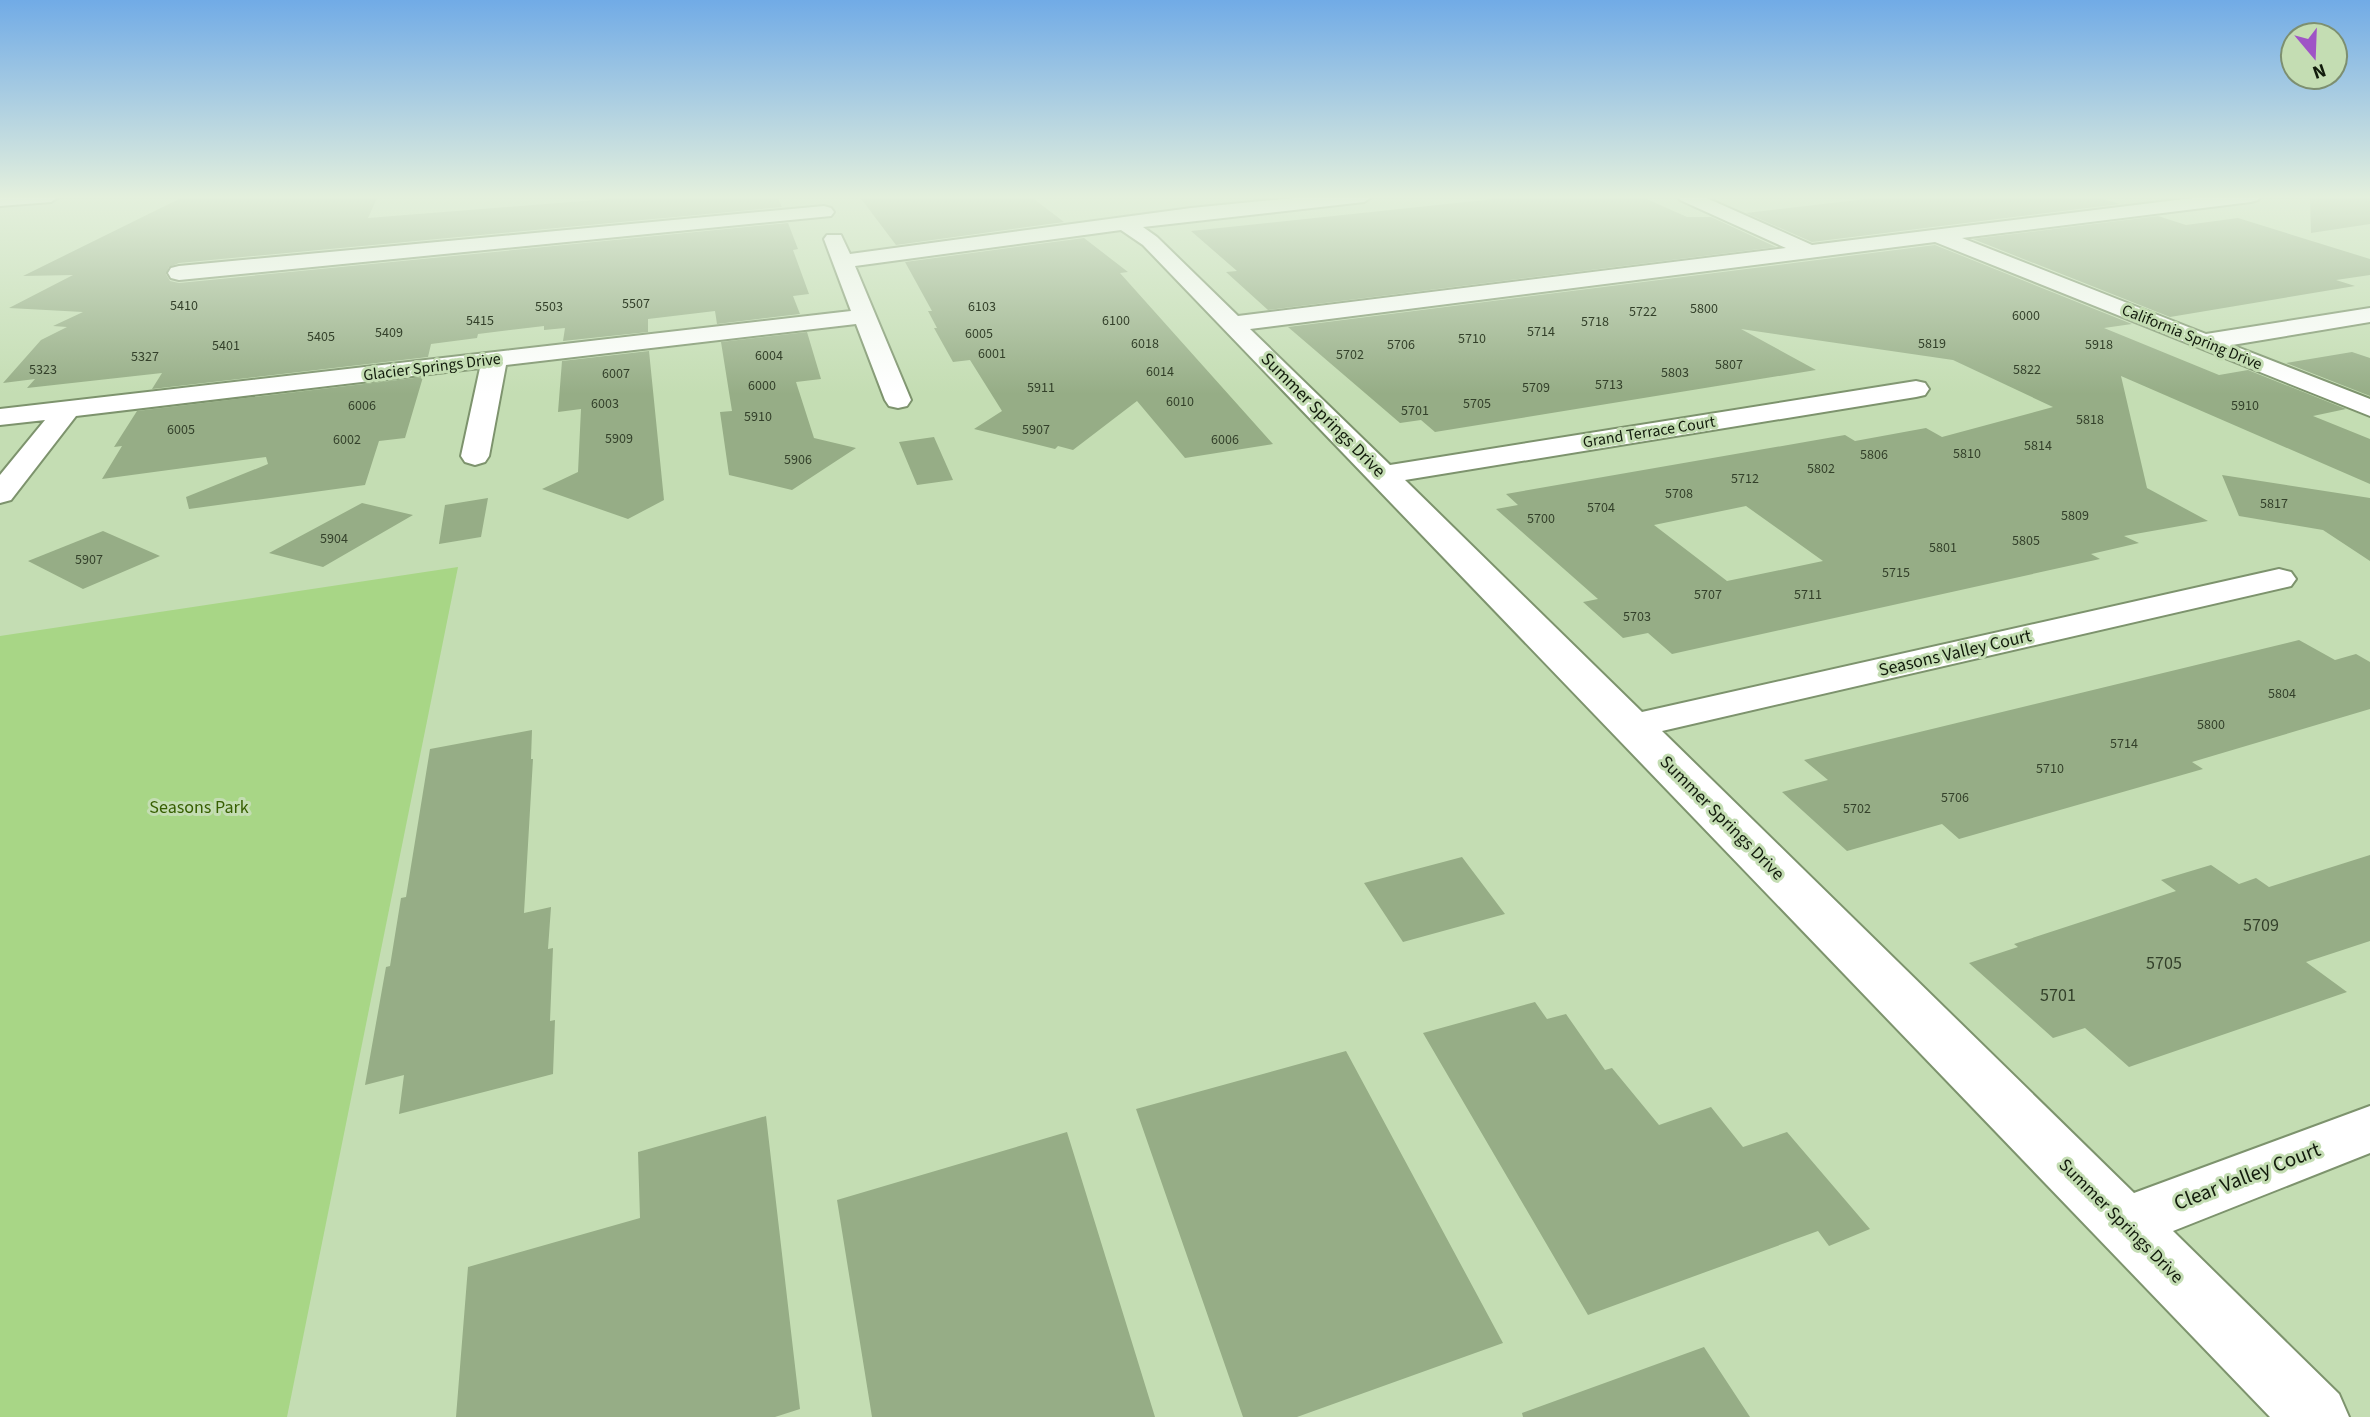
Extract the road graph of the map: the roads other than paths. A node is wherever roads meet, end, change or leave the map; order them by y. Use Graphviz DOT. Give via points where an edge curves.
graph roads {
  1 [pos="279,262"];
  2 [pos="843,262"];
  3 [pos="1171,262"];
  4 [pos="1721,262"];
  5 [pos="2004,262"];
  6 [pos="178,273"];
  7 [pos="2370,315"];
  8 [pos="865,316"];
  9 [pos="1232,324"];
  10 [pos="2203,342"];
  11 [pos="495,359"];
  12 [pos="1916,389"];
  13 [pos="898,400"];
  14 [pos="2370,408"];
  15 [pos="68,409"];
  16 [pos="0,416"];
  17 [pos="475,456"];
  18 [pos="1382,475"];
  19 [pos="0,494"];
  20 [pos="2279,579"];
  21 [pos="1631,726"];
  22 [pos="2370,1129"];
  23 [pos="2124,1223"];
  24 [pos="2316,1417"];
  1 -- 6 [label="street"];
  2 -- 8 [label="street"];
  3 -- 9 [label="street, Summer Springs Drive"];
  4 -- 9 [label="street"];
  5 -- 10 [label="street, California Spring Drive"];
  7 -- 10 [label="street"];
  8 -- 11 [label="street, Glacier Springs Drive"];
  8 -- 13 [label="street"];
  9 -- 18 [label="street, Summer Springs Drive"];
  10 -- 14 [label="street, California Spring Drive"];
  11 -- 15 [label="street, Glacier Springs Drive"];
  11 -- 17 [label="street"];
  12 -- 18 [label="street, Grand Terrace Court"];
  15 -- 16 [label="street, Glacier Springs Drive"];
  15 -- 19 [label="street"];
  18 -- 21 [label="street, Summer Springs Drive"];
  20 -- 21 [label="street, Seasons Valley Court"];
  21 -- 23 [label="street, Summer Springs Drive"];
  22 -- 23 [label="street, Clear Valley Court"];
  23 -- 24 [label="street, Summer Springs Drive"];
}
